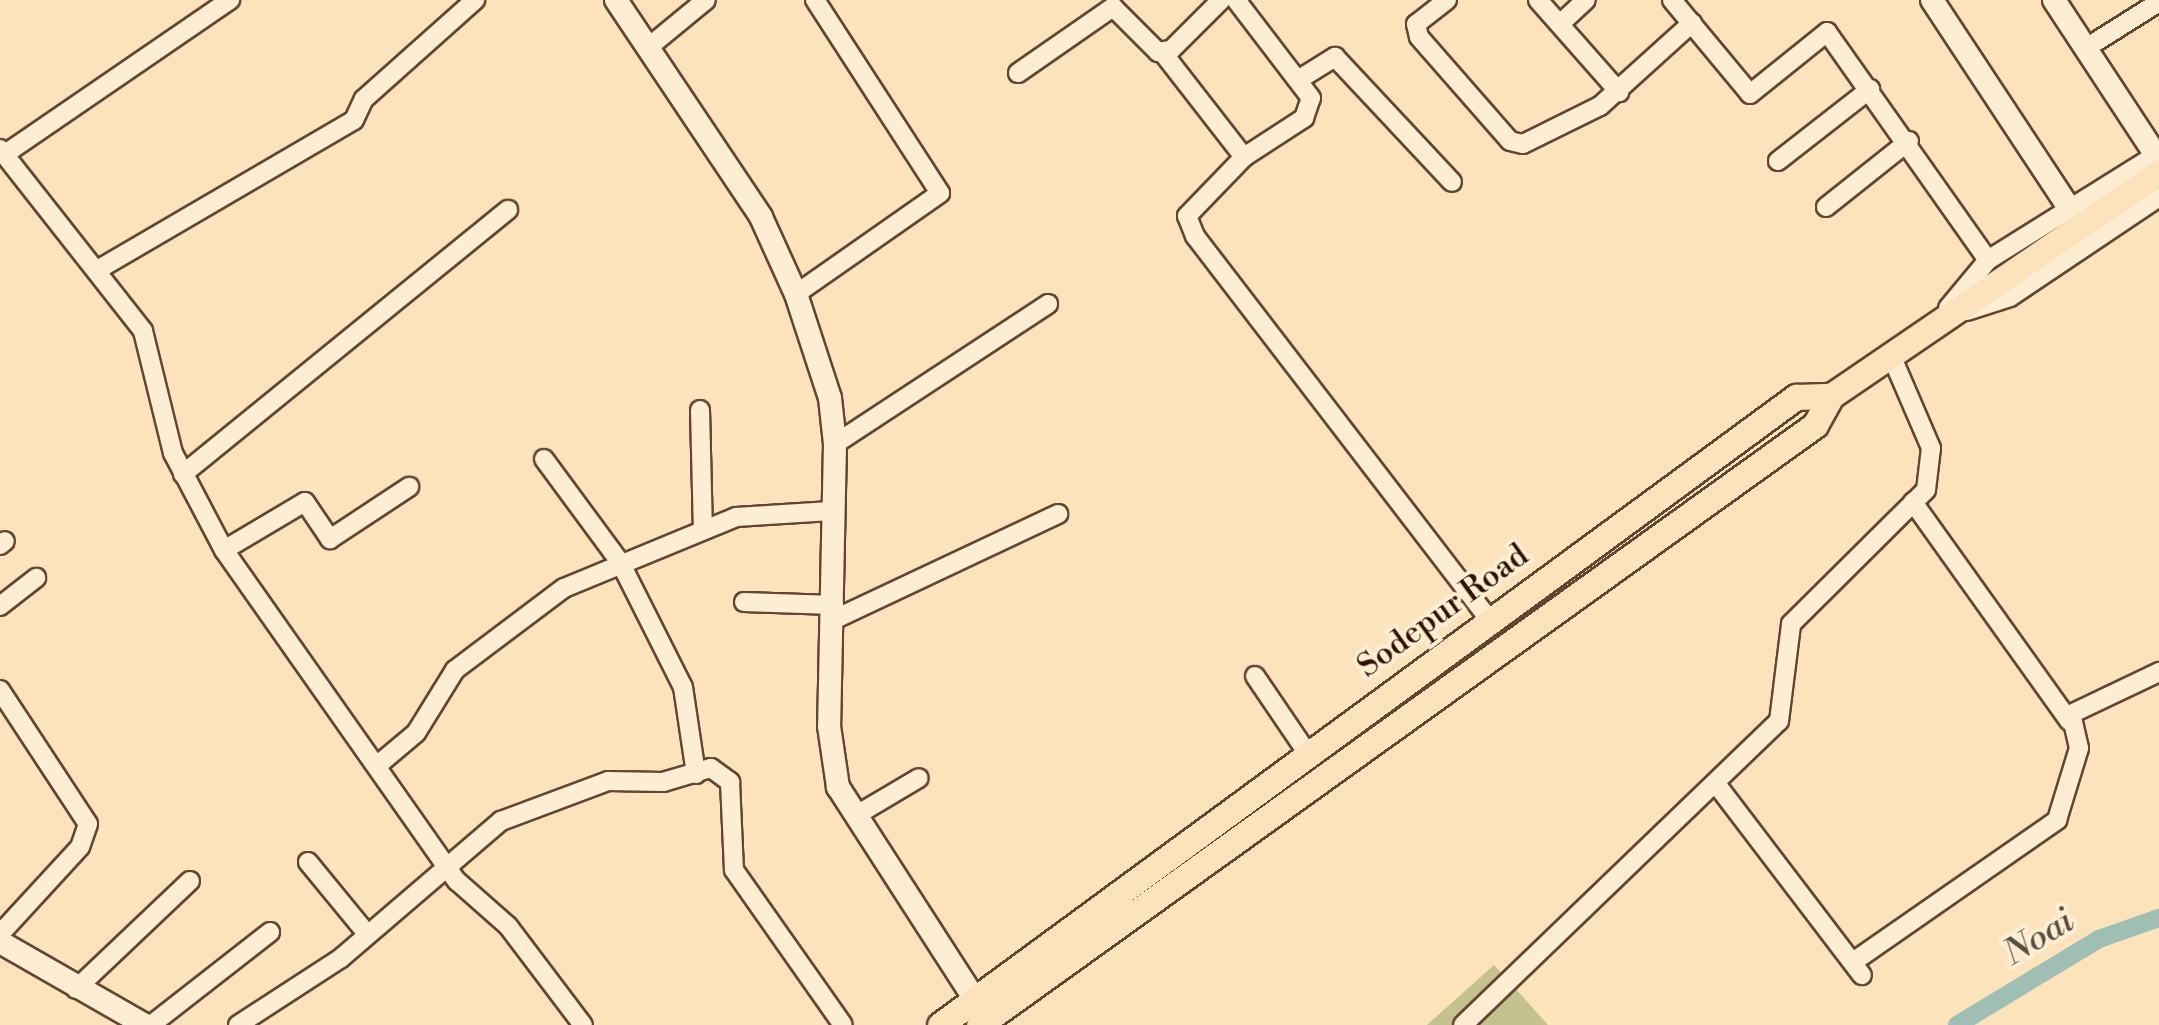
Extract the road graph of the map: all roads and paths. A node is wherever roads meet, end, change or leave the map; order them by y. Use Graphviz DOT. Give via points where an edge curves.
graph roads {
  1 [pos="230,0"];
  2 [pos="475,0"];
  3 [pos="616,0"];
  4 [pos="706,0"];
  5 [pos="814,0"];
  6 [pos="1221,0"];
  7 [pos="1236,0"];
  8 [pos="1447,0"];
  9 [pos="1538,0"];
  10 [pos="1586,0"];
  11 [pos="1672,0"];
  12 [pos="1932,0"];
  13 [pos="2054,0"];
  14 [pos="2159,2"];
  15 [pos="1692,23"];
  16 [pos="1560,24"];
  17 [pos="650,46"];
  18 [pos="2086,48"];
  19 [pos="1164,52"];
  20 [pos="1018,73"];
  21 [pos="1298,80"];
  22 [pos="1870,89"];
  23 [pos="1619,92"];
  24 [pos="1909,141"];
  25 [pos="2,152"];
  26 [pos="1244,157"];
  27 [pos="1778,160"];
  28 [pos="2158,160"];
  29 [pos="1452,182"];
  30 [pos="2159,197"];
  31 [pos="1826,207"];
  32 [pos="2070,209"];
  33 [pos="508,210"];
  34 [pos="99,268"];
  35 [pos="1994,270"];
  36 [pos="796,294"];
  37 [pos="1048,304"];
  38 [pos="1938,320"];
  39 [pos="1890,354"];
  40 [pos="1831,396"];
  41 [pos="700,410"];
  42 [pos="834,444"];
  43 [pos="544,459"];
  44 [pos="183,474"];
  45 [pos="409,487"];
  46 [pos="1913,502"];
  47 [pos="831,511"];
  48 [pos="1058,514"];
  49 [pos="702,530"];
  50 [pos="224,550"];
  51 [pos="620,562"];
  52 [pos="36,578"];
  53 [pos="744,602"];
  54 [pos="0,606"];
  55 [pos="833,613"];
  56 [pos="1488,618"];
  57 [pos="2159,672"];
  58 [pos="1255,676"];
  59 [pos="0,690"];
  60 [pos="2069,721"];
  61 [pos="1306,750"];
  62 [pos="379,764"];
  63 [pos="696,774"];
  64 [pos="919,778"];
  65 [pos="1717,786"];
  66 [pos="855,816"];
  67 [pos="308,862"];
  68 [pos="451,866"];
  69 [pos="190,882"];
  70 [pos="270,932"];
  71 [pos="0,934"];
  72 [pos="368,935"];
  73 [pos="0,942"];
  74 [pos="76,989"];
  75 [pos="981,1015"];
  76 [pos="148,1025"];
  77 [pos="238,1025"];
  78 [pos="583,1025"];
  79 [pos="843,1025"];
  80 [pos="940,1025"];
  81 [pos="1463,1025"];
  1 -- 25 [label="street"];
  2 -- 34 [label="street" via="345,126"];
  3 -- 17 [label="street"];
  4 -- 17 [label="street"];
  5 -- 36 [label="street" via="940,193"];
  6 -- 19 [label="street"];
  7 -- 21 [label="street"];
  8 -- 23 [label="street" via="1416,24 1418,37 1510,141 1540,140"];
  9 -- 16 [label="street"];
  10 -- 16 [label="street"];
  11 -- 15 [label="street"];
  12 -- 32 [label="street"];
  13 -- 18 [label="street"];
  14 -- 18 [label="street"];
  15 -- 22 [label="street" via="1750,94 1824,31"];
  15 -- 23 [label="street"];
  16 -- 23 [label="street"];
  17 -- 36 [label="street" via="760,218"];
  18 -- 28 [label="street"];
  19 -- 20 [label="street" via="1112,7"];
  19 -- 26 [label="street"];
  21 -- 26 [label="street" via="1311,109"];
  21 -- 29 [label="street" via="1335,57"];
  22 -- 24 [label="street"];
  22 -- 27 [label="street"];
  24 -- 31 [label="street"];
  24 -- 35 [label="street"];
  25 -- 34 [label="street"];
  26 -- 56 [label="street" via="1187,216 1195,236"];
  28 -- 32 [label="street"];
  28 -- 35 [label="main road, Sodepur Road"];
  30 -- 38 [label="street" via="2010,297"];
  32 -- 35 [label="street"];
  33 -- 44 [label="street"];
  34 -- 44 [label="street" via="150,347"];
  35 -- 38 [label="main road, Sodepur Road"];
  36 -- 42 [label="street" via="830,398"];
  37 -- 42 [label="street"];
  38 -- 39 [label="main road, Sodepur Road"];
  39 -- 40 [label="main road, Sodepur Road"];
  39 -- 46 [label="street" via="1931,448 1934,471"];
  40 -- 56 [label="main road, Sodepur Road" via="1796,396"];
  40 -- 75 [label="main road" via="1815,425"];
  41 -- 49 [label="street"];
  42 -- 47 [label="street"];
  43 -- 51 [label="street"];
  44 -- 50 [label="street"];
  45 -- 50 [label="street" via="330,539 305,502"];
  46 -- 60 [label="street"];
  46 -- 65 [label="street" via="1810,596 1791,624 1778,721"];
  47 -- 49 [label="street" via="786,508"];
  47 -- 55 [label="street"];
  48 -- 55 [label="street"];
  49 -- 51 [label="street"];
  50 -- 62 [label="street"];
  51 -- 62 [label="street" via="496,635"];
  51 -- 63 [label="street" via="683,687"];
  52 -- 54 [label="street"];
  53 -- 55 [label="street"];
  55 -- 66 [label="street" via="829,726 838,787"];
  56 -- 61 [label="main road, Sodepur Road"];
  57 -- 60 [label="street" via="2079,708"];
  58 -- 61 [label="street"];
  59 -- 71 [label="street" via="88,824 80,847"];
  60 -- 65 [label="street" via="2078,748 2057,820 1857,969"];
  61 -- 75 [label="main road, Sodepur Road"];
  62 -- 68 [label="street"];
  63 -- 68 [label="street" via="569,794 502,821"];
  63 -- 79 [label="street" via="711,768 730,782 734,870"];
  64 -- 66 [label="street"];
  65 -- 81 [label="street"];
  66 -- 75 [label="street"];
  67 -- 72 [label="street"];
  68 -- 72 [label="street"];
  68 -- 78 [label="street"];
  69 -- 74 [label="street"];
  70 -- 76 [label="street"];
  72 -- 77 [label="street"];
  73 -- 74 [label="street"];
  74 -- 76 [label="street"];
  75 -- 80 [label="main road, Sodepur Road"];
}
